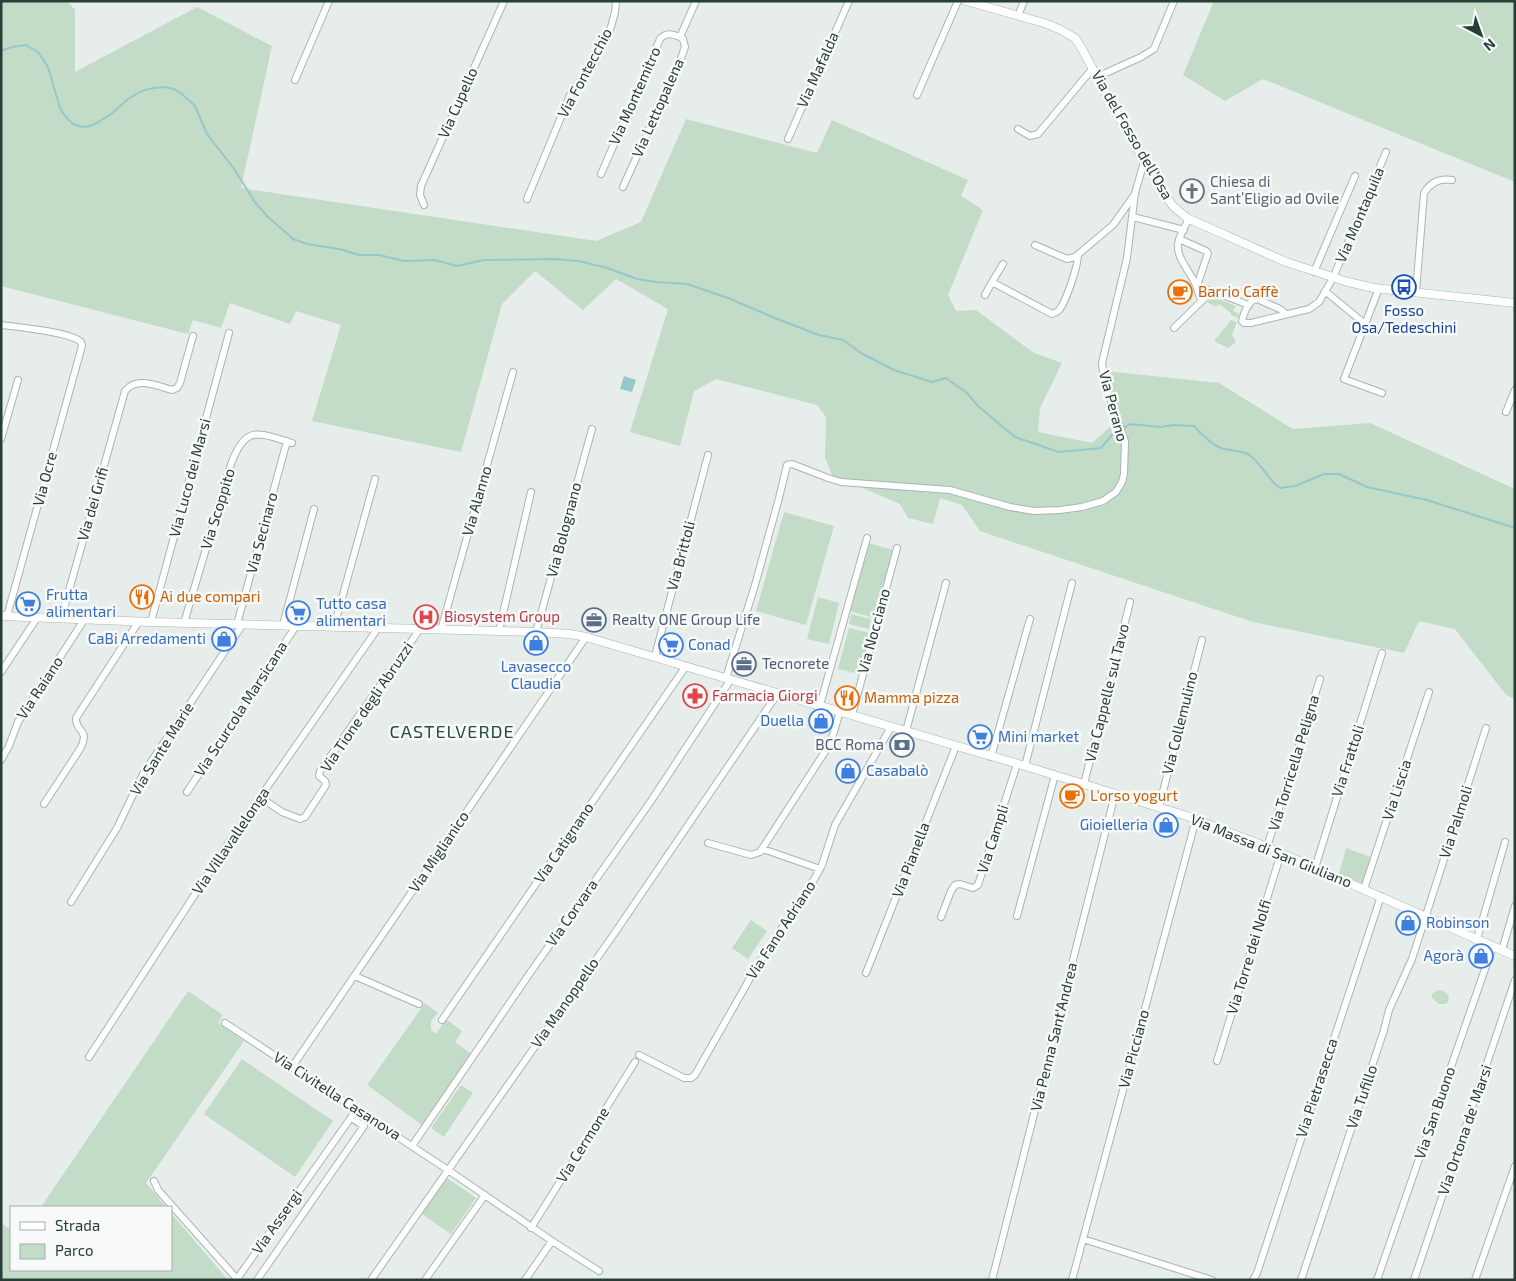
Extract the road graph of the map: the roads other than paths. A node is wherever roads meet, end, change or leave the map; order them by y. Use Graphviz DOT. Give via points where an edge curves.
graph roads {
  1 [pos="329,1"];
  2 [pos="504,1"];
  3 [pos="616,1"];
  4 [pos="696,1"];
  5 [pos="849,1"];
  6 [pos="958,1"];
  7 [pos="966,1"];
  8 [pos="1024,1"];
  9 [pos="1174,1"];
  10 [pos="1018,16"];
  11 [pos="680,37"];
  12 [pos="1093,68"];
  13 [pos="1097,77"];
  14 [pos="295,80"];
  15 [pos="917,95"];
  16 [pos="1018,129"];
  17 [pos="788,140"];
  18 [pos="1386,152"];
  19 [pos="1144,162"];
  20 [pos="600,174"];
  21 [pos="1355,176"];
  22 [pos="1452,180"];
  23 [pos="623,187"];
  24 [pos="1135,193"];
  25 [pos="528,198"];
  26 [pos="424,205"];
  27 [pos="1133,216"];
  28 [pos="1189,219"];
  29 [pos="1184,230"];
  30 [pos="1179,240"];
  31 [pos="1035,246"];
  32 [pos="1078,255"];
  33 [pos="1003,264"];
  34 [pos="1314,272"];
  35 [pos="1333,278"];
  36 [pos="992,282"];
  37 [pos="1197,286"];
  38 [pos="1379,288"];
  39 [pos="1326,291"];
  40 [pos="1212,292"];
  41 [pos="1416,292"];
  42 [pos="985,295"];
  43 [pos="1202,301"];
  44 [pos="1515,304"];
  45 [pos="1249,305"];
  46 [pos="1286,314"];
  47 [pos="1365,324"];
  48 [pos="1,325"];
  49 [pos="1174,328"];
  50 [pos="229,333"];
  51 [pos="194,336"];
  52 [pos="513,372"];
  53 [pos="18,380"];
  54 [pos="1515,390"];
  55 [pos="1382,394"];
  56 [pos="1506,412"];
  57 [pos="592,428"];
  58 [pos="1,439"];
  59 [pos="290,442"];
  60 [pos="708,455"];
  61 [pos="786,466"];
  62 [pos="376,479"];
  63 [pos="532,492"];
  64 [pos="314,509"];
  65 [pos="867,538"];
  66 [pos="897,548"];
  67 [pos="946,583"];
  68 [pos="1072,584"];
  69 [pos="1130,602"];
  70 [pos="4,616"];
  71 [pos="37,618"];
  72 [pos="61,619"];
  73 [pos="1030,619"];
  74 [pos="84,620"];
  75 [pos="138,622"];
  76 [pos="151,622"];
  77 [pos="184,623"];
  78 [pos="240,624"];
  79 [pos="283,626"];
  80 [pos="296,626"];
  81 [pos="334,627"];
  82 [pos="378,628"];
  83 [pos="420,629"];
  84 [pos="441,630"];
  85 [pos="499,631"];
  86 [pos="536,632"];
  87 [pos="586,637"];
  88 [pos="1202,640"];
  89 [pos="1382,653"];
  90 [pos="655,656"];
  91 [pos="686,666"];
  92 [pos="1,672"];
  93 [pos="728,678"];
  94 [pos="1320,679"];
  95 [pos="1429,692"];
  96 [pos="778,693"];
  97 [pos="820,705"];
  98 [pos="840,711"];
  99 [pos="852,715"];
  100 [pos="891,727"];
  101 [pos="1486,728"];
  102 [pos="906,731"];
  103 [pos="956,746"];
  104 [pos="991,756"];
  105 [pos="1,760"];
  106 [pos="1021,765"];
  107 [pos="1055,775"];
  108 [pos="1084,784"];
  109 [pos="187,792"];
  110 [pos="1115,794"];
  111 [pos="260,797"];
  112 [pos="44,804"];
  113 [pos="1159,807"];
  114 [pos="1196,819"];
  115 [pos="1505,842"];
  116 [pos="708,843"];
  117 [pos="1268,847"];
  118 [pos="763,849"];
  119 [pos="1281,853"];
  120 [pos="1315,868"];
  121 [pos="820,869"];
  122 [pos="1364,889"];
  123 [pos="1381,896"];
  124 [pos="71,902"];
  125 [pos="1515,906"];
  126 [pos="941,916"];
  127 [pos="1017,916"];
  128 [pos="1425,916"];
  129 [pos="1477,939"];
  130 [pos="1493,946"];
  131 [pos="1502,950"];
  132 [pos="1515,956"];
  133 [pos="866,973"];
  134 [pos="355,976"];
  135 [pos="1515,980"];
  136 [pos="419,1004"];
  137 [pos="442,1020"];
  138 [pos="225,1022"];
  139 [pos="639,1055"];
  140 [pos="89,1057"];
  141 [pos="1217,1061"];
  142 [pos="635,1062"];
  143 [pos="292,1066"];
  144 [pos="357,1109"];
  145 [pos="351,1118"];
  146 [pos="370,1118"];
  147 [pos="364,1126"];
  148 [pos="412,1146"];
  149 [pos="1515,1166"];
  150 [pos="448,1170"];
  151 [pos="154,1181"];
  152 [pos="484,1195"];
  153 [pos="531,1228"];
  154 [pos="1083,1239"];
  155 [pos="552,1241"];
  156 [pos="599,1271"];
  157 [pos="237,1279"];
  158 [pos="257,1280"];
  159 [pos="371,1280"];
  160 [pos="425,1280"];
  161 [pos="525,1280"];
  162 [pos="992,1280"];
  163 [pos="1072,1280"];
  164 [pos="1212,1280"];
  165 [pos="1253,1280"];
  166 [pos="1300,1280"];
  167 [pos="1377,1280"];
  168 [pos="1414,1280"];
  169 [pos="1475,1280"];
  1 -- 14 [label="street"];
  2 -- 26 [label="street, Via Cupello" via="420,188"];
  3 -- 25 [label="street, Via Fontecchio" via="611,27 595,62 571,93"];
  4 -- 11 [label="street, Via Lettopalena"];
  5 -- 17 [label="street, Via Mafalda"];
  6 -- 15 [label="street"];
  7 -- 10 [label="street, Via del Fosso dell'Osa"];
  8 -- 10 [label="street"];
  9 -- 13 [label="street" via="1154,49"];
  10 -- 12 [label="street, Via del Fosso dell'Osa" via="1068,33 1080,44"];
  11 -- 20 [label="street, Via Montemitro" via="667,34 660,39"];
  11 -- 23 [label="street, Via Lettopalena" via="685,45 680,61"];
  12 -- 13 [label="street, Via del Fosso dell'Osa"];
  12 -- 16 [label="street" via="1038,134 1030,136"];
  13 -- 19 [label="street, Via del Fosso dell'Osa"];
  18 -- 35 [label="street, Via Montaquila"];
  19 -- 24 [label="street, Via Perano"];
  19 -- 28 [label="street, Via del Fosso dell'Osa" via="1171,204"];
  21 -- 34 [label="street"];
  22 -- 41 [label="street" via="1433,183 1424,193"];
  24 -- 27 [label="street, Via Perano"];
  24 -- 32 [label="street" via="1111,227"];
  27 -- 29 [label="street"];
  27 -- 61 [label="street, Via Perano" via="1127,258 1102,363 1104,382 1125,441 1123,480 1119,489 1110,496 1100,502 1065,510 1026,510 947,490 841,482 792,464"];
  28 -- 29 [label="street"];
  28 -- 34 [label="street, Via del Fosso dell'Osa"];
  29 -- 30 [label="street"];
  30 -- 37 [label="street" via="1179,254"];
  30 -- 37 [label="street" via="1208,253"];
  31 -- 32 [label="street" via="1067,259"];
  32 -- 36 [label="street" via="1077,268 1062,305 1054,313"];
  33 -- 36 [label="street"];
  34 -- 35 [label="street, Via del Fosso dell'Osa"];
  35 -- 38 [label="street, Via del Fosso dell'Osa"];
  35 -- 39 [label="street"];
  36 -- 42 [label="street"];
  37 -- 40 [label="street"];
  37 -- 43 [label="street"];
  38 -- 41 [label="street, Via del Fosso dell'Osa"];
  38 -- 47 [label="street"];
  39 -- 46 [label="street" via="1312,307"];
  39 -- 47 [label="street"];
  40 -- 43 [label="street"];
  40 -- 45 [label="street"];
  41 -- 44 [label="street, Via del Fosso dell'Osa"];
  43 -- 49 [label="street"];
  45 -- 46 [label="street" via="1257,299"];
  45 -- 46 [label="street" via="1242,319 1246,324"];
  47 -- 55 [label="street" via="1344,378"];
  48 -- 70 [label="street, Via Ocre" via="76,338 82,348"];
  50 -- 76 [label="street, Via Luco dei Marsi"];
  51 -- 72 [label="street, Via dei Grifi" via="177,388 172,390 138,382 126,389"];
  52 -- 84 [label="street, Via Alanno"];
  53 -- 58 [label="street"];
  54 -- 56 [label="street"];
  57 -- 86 [label="street, Via Bolognano"];
  59 -- 77 [label="street, Via Scoppito" via="258,434 239,445"];
  59 -- 78 [label="street, Via Secinaro"];
  60 -- 90 [label="street, Via Brittoli"];
  61 -- 93 [label="street, Via Corvara"];
  62 -- 81 [label="street"];
  63 -- 85 [label="street"];
  64 -- 79 [label="street"];
  65 -- 97 [label="street"];
  66 -- 99 [label="street, Via Nocciano"];
  67 -- 102 [label="street"];
  68 -- 106 [label="street"];
  69 -- 108 [label="street, Via Cappelle sul Tavo"];
  70 -- 71 [label="street, Via Massa di San Giuliano"];
  71 -- 72 [label="street, Via Massa di San Giuliano"];
  71 -- 92 [label="street"];
  72 -- 74 [label="street, Via Massa di San Giuliano"];
  73 -- 104 [label="street"];
  74 -- 75 [label="street, Via Massa di San Giuliano"];
  74 -- 105 [label="street, Via Raiano" via="18,722"];
  75 -- 76 [label="street, Via Massa di San Giuliano"];
  75 -- 112 [label="street" via="76,718 84,736 83,743"];
  76 -- 77 [label="street, Via Massa di San Giuliano"];
  77 -- 78 [label="street, Via Massa di San Giuliano"];
  78 -- 79 [label="street, Via Massa di San Giuliano"];
  78 -- 124 [label="street, Via Sante Marie" via="143,774 117,828"];
  79 -- 80 [label="street, Via Massa di San Giuliano"];
  80 -- 81 [label="street, Via Massa di San Giuliano"];
  80 -- 109 [label="street, Via Scurcola Marsicana"];
  81 -- 82 [label="street, Via Massa di San Giuliano"];
  82 -- 83 [label="street, Via Massa di San Giuliano"];
  82 -- 111 [label="street, Via Villavallelonga"];
  83 -- 84 [label="street, Via Massa di San Giuliano"];
  83 -- 111 [label="street, Via Tione degli Abruzzi" via="320,771 319,776 326,781 326,786 305,817 299,819 286,814"];
  84 -- 85 [label="street, Via Massa di San Giuliano"];
  85 -- 86 [label="street, Via Massa di San Giuliano"];
  86 -- 87 [label="street, Via Massa di San Giuliano"];
  87 -- 90 [label="street, Via Massa di San Giuliano"];
  87 -- 134 [label="street, Via Miglianico"];
  88 -- 113 [label="street, Via Collemulino"];
  89 -- 120 [label="street, Via Frattoli"];
  90 -- 91 [label="street, Via Massa di San Giuliano"];
  91 -- 93 [label="street, Via Massa di San Giuliano"];
  91 -- 137 [label="street, Via Catignano"];
  93 -- 96 [label="street, Via Massa di San Giuliano"];
  93 -- 148 [label="street, Via Corvara" via="651,801"];
  94 -- 117 [label="street, Via Torricella Peligna"];
  95 -- 122 [label="street, Via Liscia"];
  96 -- 97 [label="street, Via Massa di San Giuliano"];
  96 -- 150 [label="street, Via Manoppello"];
  97 -- 98 [label="street, Via Massa di San Giuliano"];
  98 -- 99 [label="street, Via Massa di San Giuliano"];
  98 -- 118 [label="street" via="828,746"];
  99 -- 100 [label="street, Via Massa di San Giuliano"];
  100 -- 102 [label="street, Via Massa di San Giuliano"];
  100 -- 121 [label="street, Via Fano Adriano" via="835,825"];
  101 -- 128 [label="street, Via Palmoli"];
  102 -- 103 [label="street, Via Massa di San Giuliano"];
  103 -- 104 [label="street, Via Massa di San Giuliano"];
  103 -- 133 [label="street, Via Pianella"];
  104 -- 106 [label="street, Via Massa di San Giuliano"];
  106 -- 107 [label="street, Via Massa di San Giuliano"];
  106 -- 126 [label="street, Via Campli" via="978,884 973,888 960,884 954,886"];
  107 -- 108 [label="street, Via Massa di San Giuliano"];
  107 -- 127 [label="street"];
  108 -- 110 [label="street, Via Massa di San Giuliano"];
  110 -- 113 [label="street, Via Massa di San Giuliano"];
  110 -- 162 [label="street, Via Penna Sant'Andrea"];
  111 -- 140 [label="street, Via Villavallelonga"];
  113 -- 114 [label="street, Via Massa di San Giuliano"];
  114 -- 117 [label="street, Via Massa di San Giuliano"];
  114 -- 154 [label="street, Via Picciano"];
  115 -- 129 [label="street"];
  116 -- 118 [label="street" via="751,855"];
  117 -- 119 [label="street, Via Massa di San Giuliano"];
  118 -- 121 [label="street"];
  119 -- 120 [label="street, Via Massa di San Giuliano"];
  119 -- 141 [label="street, Via Torre dei Nolfi"];
  120 -- 122 [label="street, Via Massa di San Giuliano"];
  121 -- 139 [label="street, Via Fano Adriano" via="756,966 693,1077 684,1078"];
  122 -- 123 [label="street, Via Massa di San Giuliano"];
  123 -- 128 [label="street, Via Massa di San Giuliano"];
  123 -- 165 [label="street, Via Pietrasecca"];
  125 -- 131 [label="street"];
  128 -- 129 [label="street, Via Massa di San Giuliano"];
  128 -- 166 [label="street, Via Tufillo" via="1412,959 1388,1015"];
  129 -- 130 [label="street, Via Massa di San Giuliano"];
  130 -- 131 [label="street, Via Massa di San Giuliano"];
  130 -- 167 [label="street, Via San Buono"];
  131 -- 132 [label="street, Via Massa di San Giuliano"];
  134 -- 136 [label="street"];
  134 -- 143 [label="street, Via Miglianico"];
  135 -- 168 [label="street, Via Ortona de' Marsi"];
  138 -- 143 [label="street, Via Civitella Casanova"];
  142 -- 153 [label="street, Via Cermone"];
  143 -- 144 [label="street, Via Civitella Casanova"];
  144 -- 145 [label="street, Via Assergi"];
  144 -- 146 [label="street, Via Civitella Casanova"];
  145 -- 147 [label="street"];
  145 -- 157 [label="street, Via Assergi"];
  146 -- 147 [label="street"];
  146 -- 148 [label="street, Via Civitella Casanova"];
  147 -- 158 [label="street"];
  148 -- 150 [label="street, Via Civitella Casanova"];
  149 -- 169 [label="street"];
  150 -- 152 [label="street"];
  150 -- 159 [label="street, Via Manoppello"];
  151 -- 157 [label="street, Via Assergi" via="158,1190"];
  152 -- 153 [label="street"];
  152 -- 160 [label="street"];
  153 -- 155 [label="street"];
  154 -- 163 [label="street, Via Picciano"];
  154 -- 164 [label="street"];
  155 -- 156 [label="street"];
  155 -- 161 [label="street"];
}
